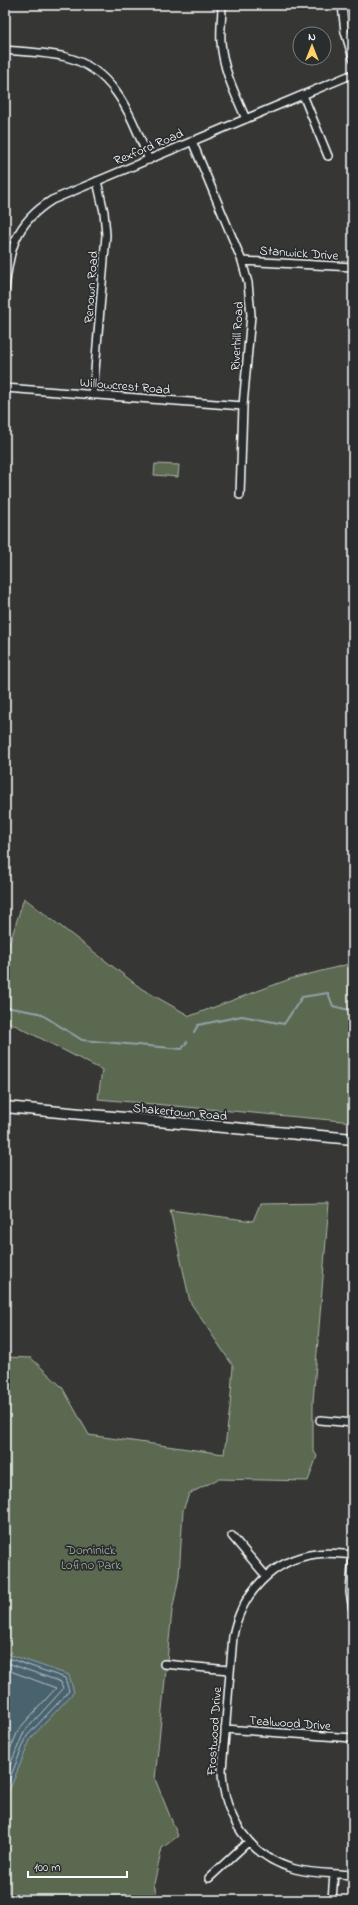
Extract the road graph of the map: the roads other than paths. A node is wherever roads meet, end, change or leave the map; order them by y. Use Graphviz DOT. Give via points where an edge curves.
graph roads {
  1 [pos="222,5"];
  2 [pos="342,5"];
  3 [pos="5,50"];
  4 [pos="353,58"];
  5 [pos="353,74"];
  6 [pos="303,95"];
  7 [pos="246,119"];
  8 [pos="192,141"];
  9 [pos="328,156"];
  10 [pos="149,160"];
  11 [pos="97,181"];
  12 [pos="242,261"];
  13 [pos="353,267"];
  14 [pos="5,290"];
  15 [pos="5,388"];
  16 [pos="93,395"];
  17 [pos="244,406"];
  18 [pos="240,495"];
  19 [pos="5,1108"];
  20 [pos="353,1139"];
  21 [pos="320,1420"];
  22 [pos="353,1423"];
  23 [pos="232,1536"];
  24 [pos="353,1555"];
  25 [pos="266,1576"];
  26 [pos="353,1610"];
  27 [pos="164,1664"];
  28 [pos="229,1670"];
  29 [pos="225,1730"];
  30 [pos="353,1738"];
  31 [pos="248,1842"];
  32 [pos="334,1874"];
  33 [pos="353,1875"];
  34 [pos="210,1878"];
  35 [pos="332,1900"];
  1 -- 7 [label="street" via="224,61"];
  2 -- 4 [label="street" via="345,32"];
  3 -- 10 [label="street" via="62,56 96,71 120,95"];
  5 -- 6 [label="street, Rexford Road"];
  6 -- 7 [label="street, Rexford Road"];
  6 -- 9 [label="street"];
  7 -- 8 [label="street, Rexford Road"];
  8 -- 10 [label="street, Rexford Road"];
  8 -- 12 [label="street, Riverhill Road"];
  10 -- 11 [label="street, Rexford Road"];
  11 -- 14 [label="street, Rexford Road" via="52,200 27,220 13,244"];
  11 -- 16 [label="street, Renown Road" via="106,235"];
  12 -- 13 [label="street, Stanwick Drive"];
  12 -- 17 [label="street, Riverhill Road" via="248,283 250,315"];
  15 -- 16 [label="street, Willowcrest Road"];
  16 -- 17 [label="street, Willowcrest Road"];
  17 -- 18 [label="street, Riverhill Road"];
  19 -- 20 [label="street, Shakertown Road"];
  21 -- 22 [label="street"];
  23 -- 25 [label="street"];
  24 -- 25 [label="street, Frostwood Drive" via="325,1553 306,1556 286,1563"];
  24 -- 26 [label="street" via="350,1592"];
  25 -- 28 [label="street, Frostwood Drive" via="250,1594 238,1615"];
  27 -- 28 [label="street"];
  28 -- 29 [label="street, Frostwood Drive"];
  29 -- 30 [label="street, Tealwood Drive"];
  29 -- 31 [label="street, Frostwood Drive" via="222,1770 224,1792 230,1812"];
  31 -- 32 [label="street, Frostwood Drive" via="264,1856 286,1866 306,1872"];
  31 -- 34 [label="street"];
  32 -- 33 [label="street, Frostwood Drive"];
  32 -- 35 [label="street"];
}
